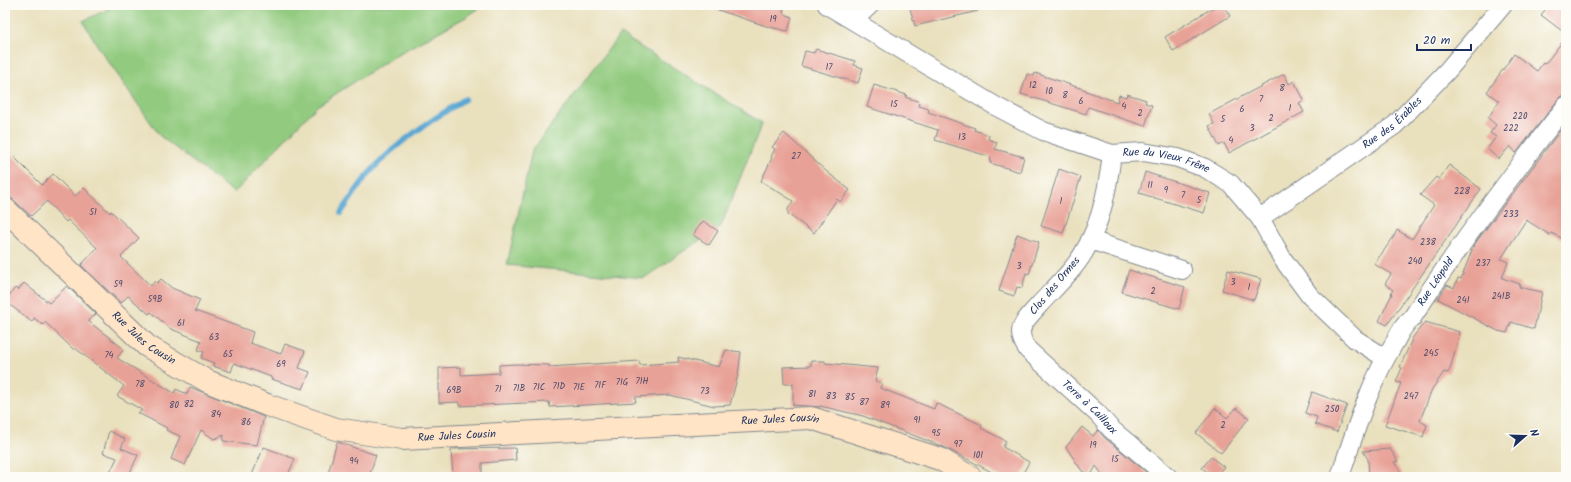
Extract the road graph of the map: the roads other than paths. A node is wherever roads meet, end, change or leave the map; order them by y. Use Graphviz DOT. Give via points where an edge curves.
graph roads {
  1 [pos="827,5"];
  2 [pos="870,5"];
  3 [pos="1503,5"];
  4 [pos="854,20"];
  5 [pos="1566,106"];
  6 [pos="1112,154"];
  7 [pos="5,209"];
  8 [pos="1260,218"];
  9 [pos="1090,240"];
  10 [pos="1182,270"];
  11 [pos="1021,331"];
  12 [pos="1385,358"];
  13 [pos="1342,475"];
  14 [pos="970,477"];
  15 [pos="1168,477"];
  1 -- 4 [label="street, Rue du Vieux Frêne"];
  2 -- 4 [label="street"];
  3 -- 8 [label="street, Rue des Érables" via="1447,71 1395,125"];
  4 -- 6 [label="street, Rue du Vieux Frêne" via="998,107 1043,131"];
  5 -- 12 [label="street, Rue Léopold" via="1525,157 1407,322"];
  6 -- 8 [label="street, Rue du Vieux Frêne" via="1143,152 1178,158 1205,168 1231,184"];
  6 -- 9 [label="street, Clos des Ormes" via="1105,196"];
  7 -- 14 [label="street, Rue Jules Cousin" via="147,346 207,381 336,429 402,439 811,418 940,459"];
  8 -- 12 [label="street, Rue du Vieux Frêne" via="1282,258 1310,296 1354,339"];
  9 -- 10 [label="street"];
  9 -- 11 [label="street, Clos des Ormes" via="1077,262 1026,319"];
  11 -- 15 [label="street, Terre à Cailloux" via="1022,340 1028,350 1111,429"];
  12 -- 13 [label="street, Rue Léopold" via="1368,397"];
}
